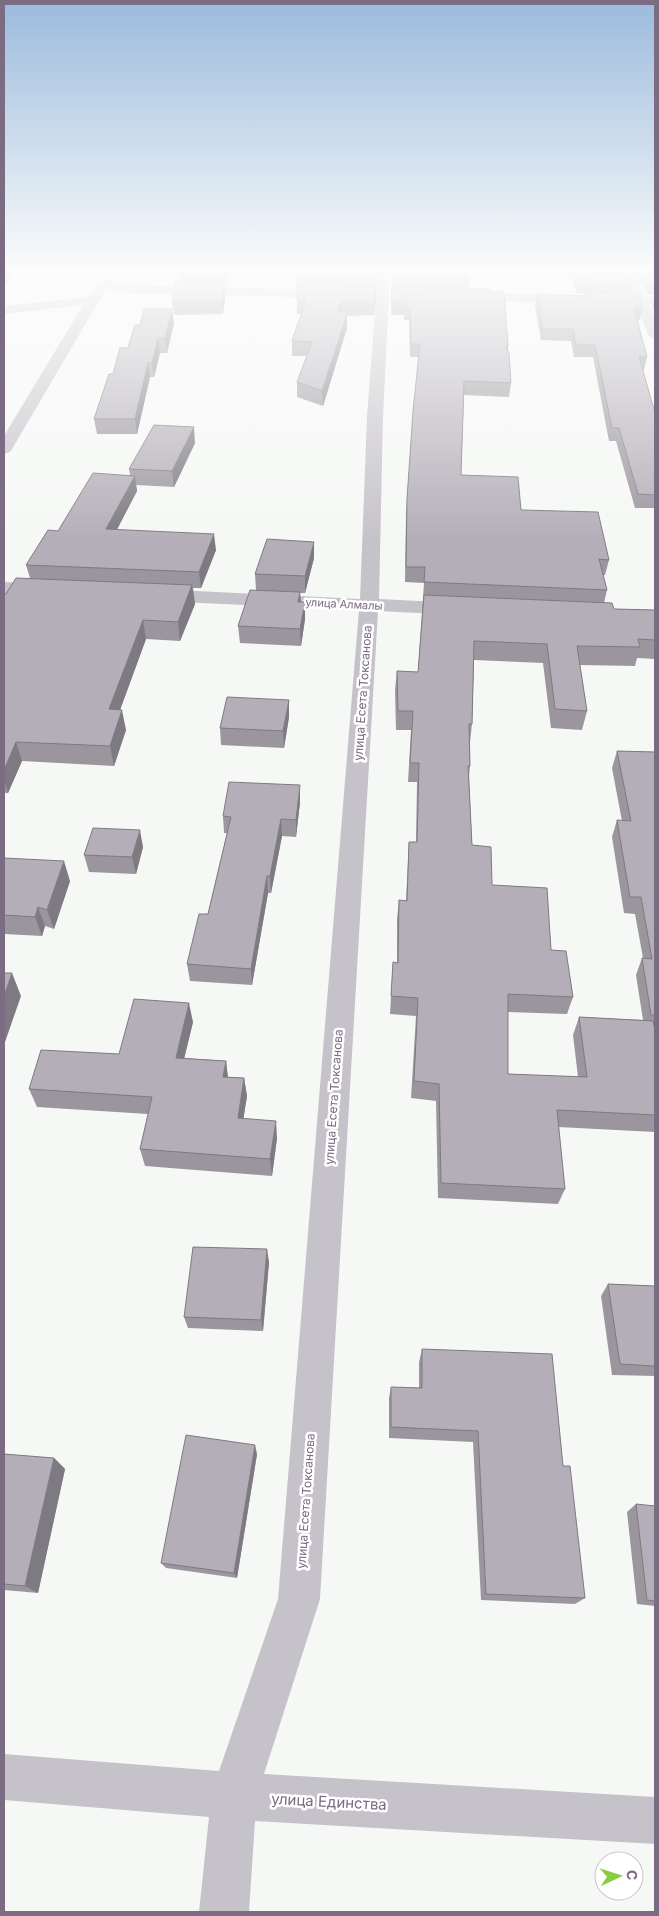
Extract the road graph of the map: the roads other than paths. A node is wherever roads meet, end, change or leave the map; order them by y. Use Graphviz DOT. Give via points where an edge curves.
graph roads {
  1 [pos="53,361"];
  2 [pos="379,361"];
  3 [pos="9,430"];
  4 [pos="4,450"];
  5 [pos="4,588"];
  6 [pos="65,591"];
  7 [pos="134,594"];
  8 [pos="369,605"];
  9 [pos="478,610"];
  10 [pos="4,1777"];
  11 [pos="234,1796"];
  12 [pos="655,1821"];
  13 [pos="224,1912"];
  1 -- 3 [label="street"];
  2 -- 8 [label="street, улица Есета Токсанова"];
  3 -- 4 [label="street"];
  5 -- 6 [label="street"];
  7 -- 8 [label="street, улица Алмалы"];
  8 -- 9 [label="street, улица Алмалы"];
  8 -- 11 [label="street, улица Есета Токсанова" via="299,1600"];
  10 -- 11 [label="street, улица Единства"];
  11 -- 12 [label="street, улица Единства"];
  11 -- 13 [label="street, улица Есета Токсанова"];
}
